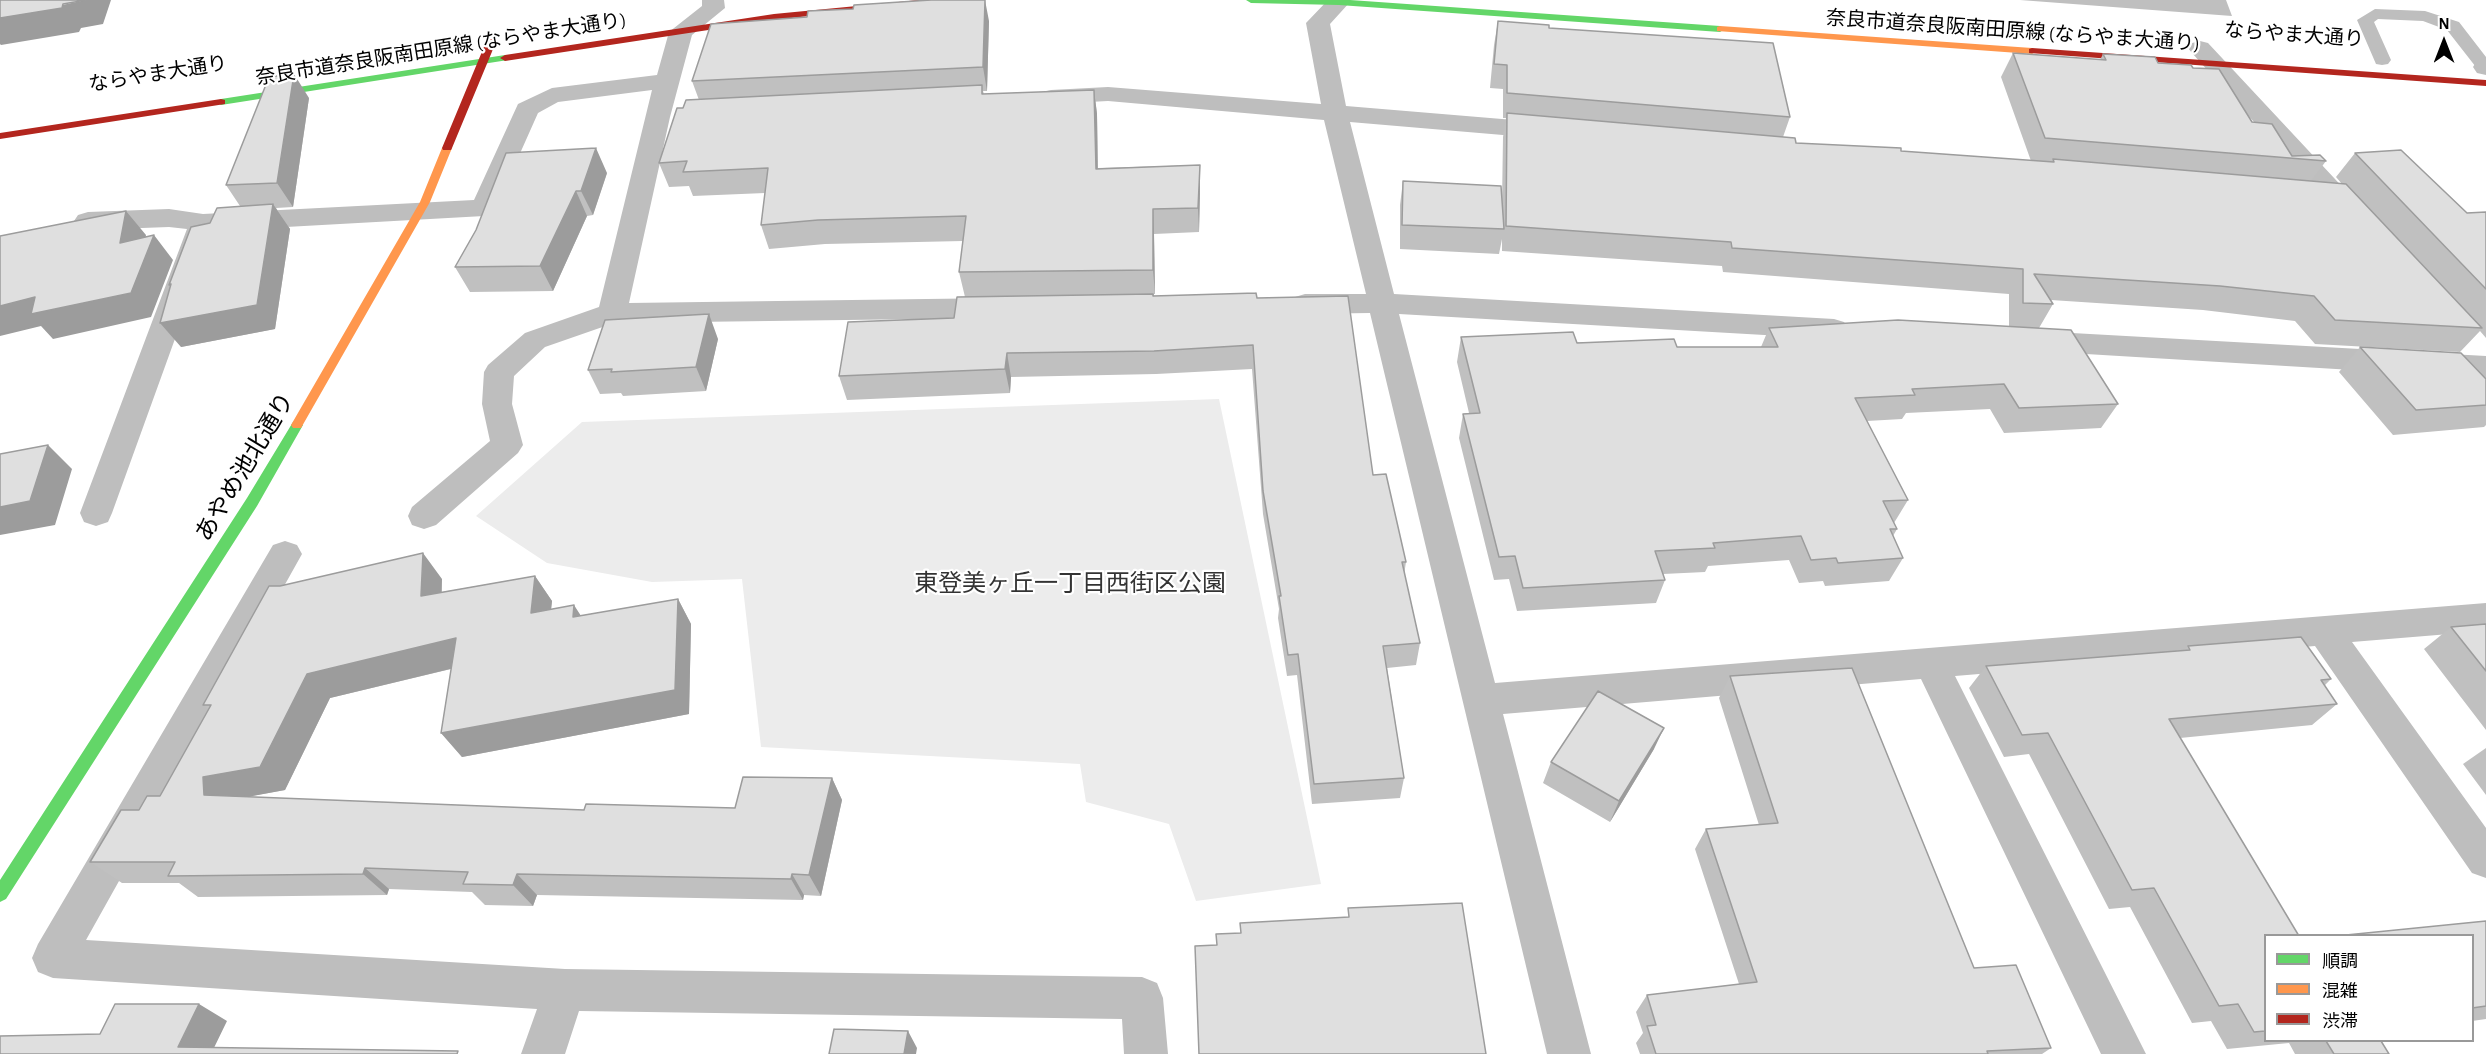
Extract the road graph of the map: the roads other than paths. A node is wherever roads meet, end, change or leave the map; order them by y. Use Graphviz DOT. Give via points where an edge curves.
graph roads {
  1 [pos="960,0"];
  2 [pos="1251,0"];
  3 [pos="1489,0"];
  4 [pos="1339,1"];
  5 [pos="718,5"];
  6 [pos="1782,19"];
  7 [pos="680,22"];
  8 [pos="491,42"];
  9 [pos="2206,52"];
  10 [pos="2382,60"];
  11 [pos="483,64"];
  12 [pos="2481,70"];
  13 [pos="668,81"];
  14 [pos="1025,98"];
  15 [pos="1335,113"];
  16 [pos="1574,133"];
  17 [pos="0,135"];
  18 [pos="2301,195"];
  19 [pos="2337,198"];
  20 [pos="203,223"];
  21 [pos="59,228"];
  22 [pos="2368,232"];
  23 [pos="1384,303"];
  24 [pos="1277,304"];
  25 [pos="1027,308"];
  26 [pos="612,313"];
  27 [pos="1858,331"];
  28 [pos="2012,340"];
  29 [pos="2486,367"];
  30 [pos="96,513"];
  31 [pos="424,516"];
  32 [pos="285,554"];
  33 [pos="2486,617"];
  34 [pos="2324,631"];
  35 [pos="1931,663"];
  36 [pos="1482,700"];
  37 [pos="2486,860"];
  38 [pos="0,894"];
  39 [pos="565,990"];
  40 [pos="543,1054"];
  41 [pos="1146,1054"];
  42 [pos="1569,1054"];
  43 [pos="2124,1054"];
  1 -- 7 [label="street, 奈良市道奈良阪南田原線 (ならやま大通り)"];
  2 -- 4 [label="street, 奈良市道奈良阪南田原線 (ならやま大通り)"];
  3 -- 6 [label="street"];
  4 -- 9 [label="street, 奈良市道奈良阪南田原線 (ならやま大通り)"];
  4 -- 15 [label="street" via="1318,23"];
  5 -- 7 [label="street"];
  7 -- 11 [label="street, 奈良市道奈良阪南田原線 (ならやま大通り)"];
  7 -- 13 [label="street"];
  8 -- 11 [label="street, あやめ池北通り"];
  9 -- 12 [label="street, 奈良市道奈良阪南田原線 (ならやま大通り)"];
  9 -- 19 [label="street"];
  10 -- 12 [label="lane" via="2365,20 2375,14 2425,16 2453,26"];
  11 -- 17 [label="street, 奈良市道奈良阪南田原線 (ならやま大通り)"];
  11 -- 38 [label="street, あやめ池北通り" via="425,202 252,502"];
  13 -- 20 [label="street" via="552,95 527,109 484,208"];
  13 -- 26 [label="street" via="669,117"];
  14 -- 15 [label="street" via="1108,94"];
  15 -- 16 [label="street"];
  15 -- 23 [label="street"];
  18 -- 19 [label="street"];
  19 -- 22 [label="street"];
  20 -- 21 [label="street" via="158,218 90,221"];
  20 -- 30 [label="street"];
  23 -- 24 [label="street"];
  23 -- 27 [label="street"];
  23 -- 36 [label="street"];
  25 -- 26 [label="street"];
  26 -- 31 [label="street" via="535,340 499,372 497,404 507,445"];
  28 -- 29 [label="street"];
  32 -- 39 [label="street" via="53,958"];
  33 -- 34 [label="street"];
  34 -- 35 [label="street"];
  34 -- 37 [label="street"];
  35 -- 36 [label="street"];
  35 -- 43 [label="street"];
  36 -- 42 [label="street"];
  39 -- 40 [label="street"];
  39 -- 41 [label="street" via="1142,998"];
}
